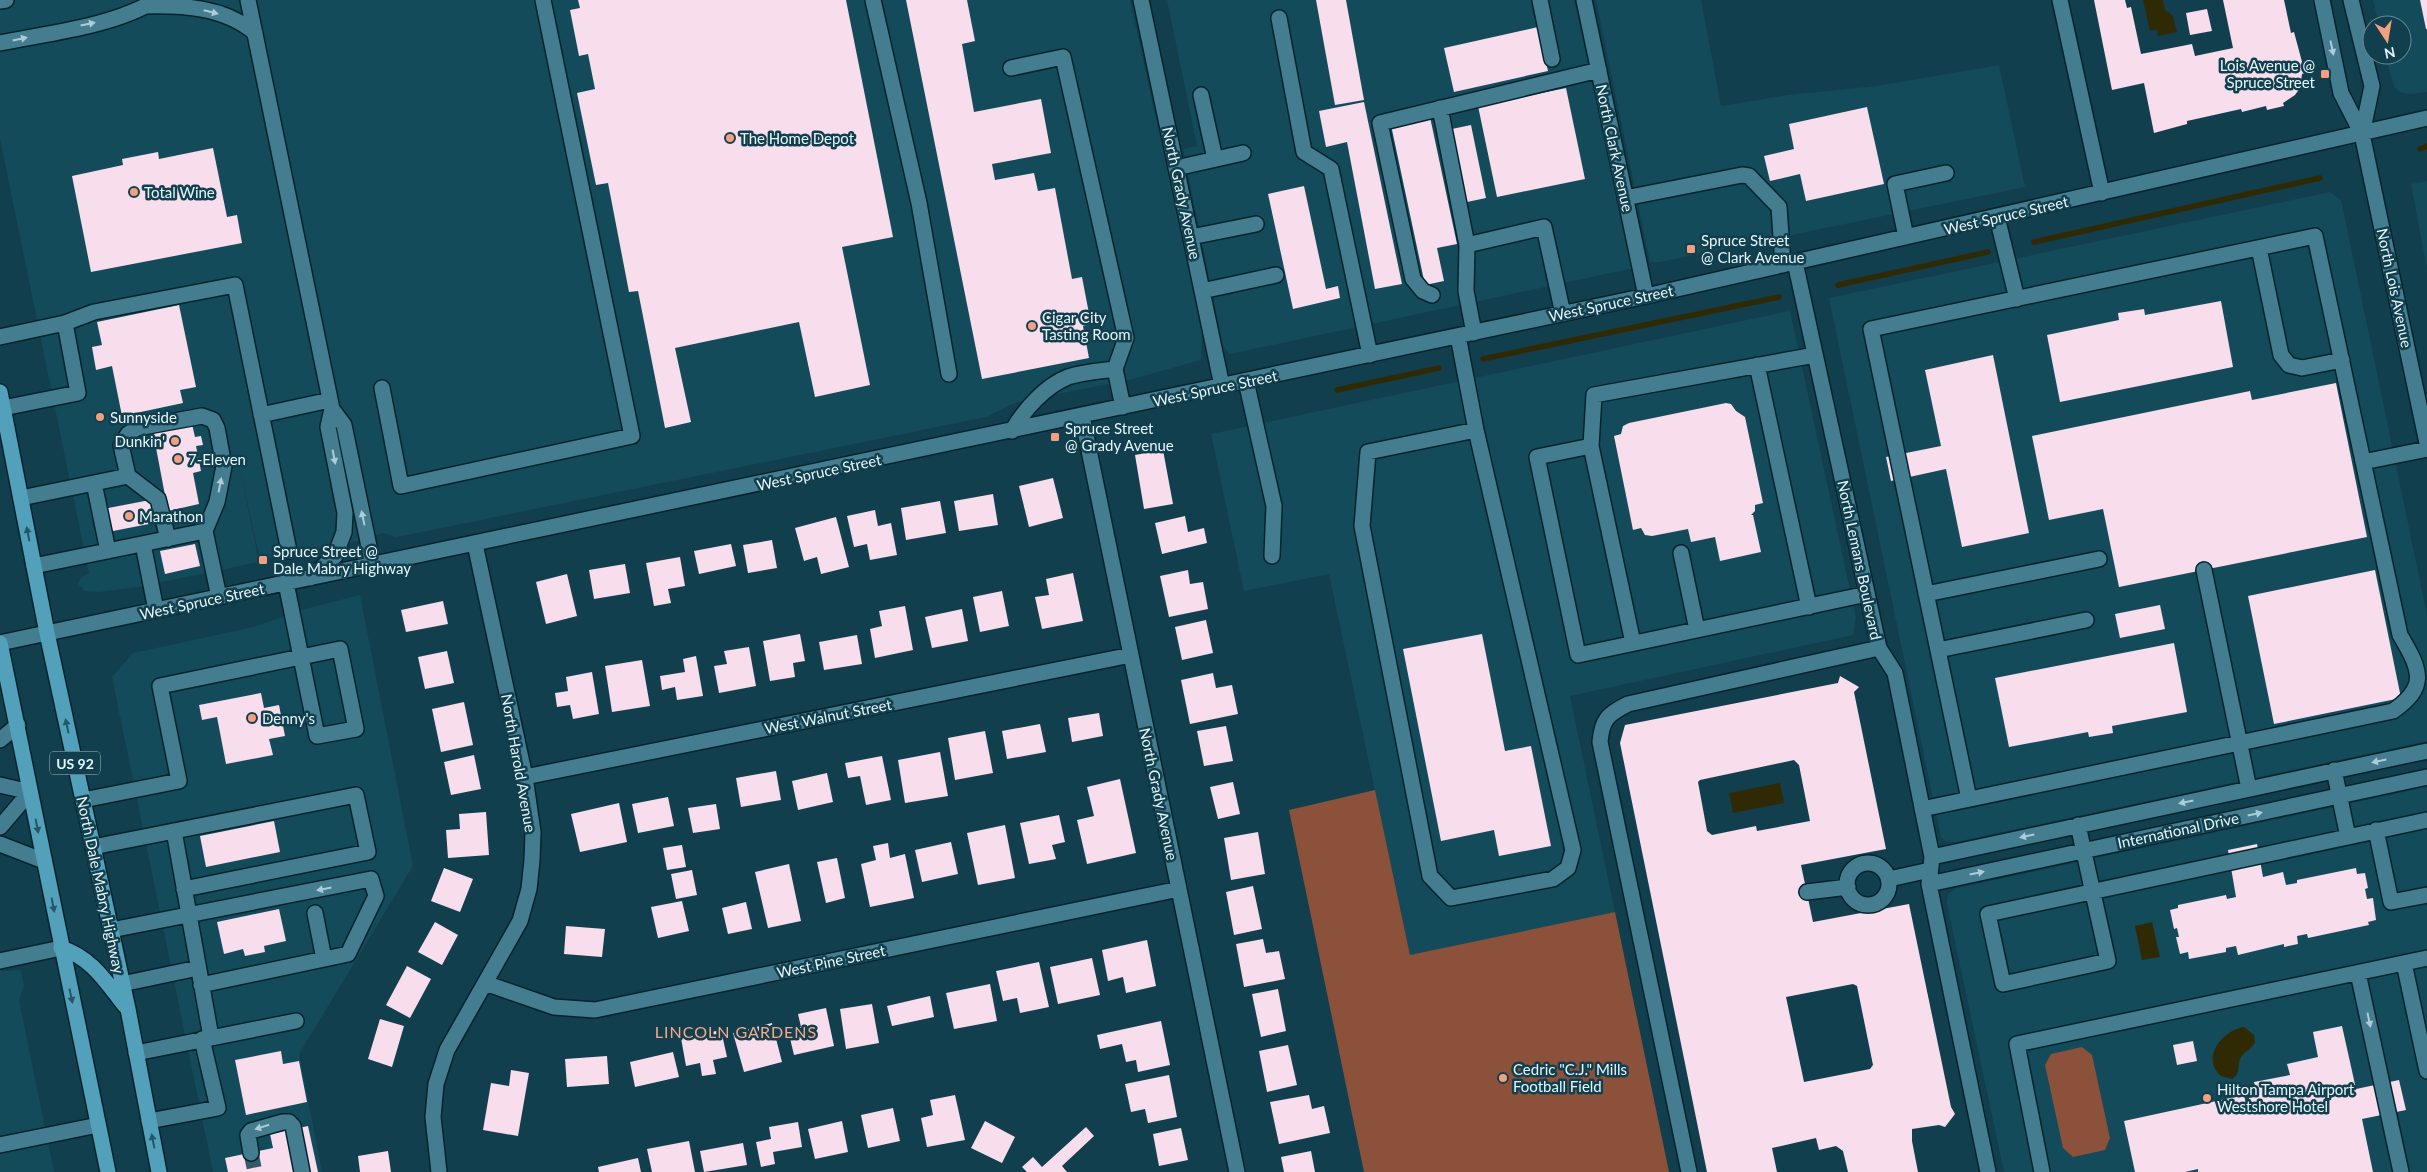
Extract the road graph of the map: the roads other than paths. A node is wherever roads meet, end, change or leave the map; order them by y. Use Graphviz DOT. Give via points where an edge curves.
graph roads {
  1 [pos="6,0"];
  2 [pos="248,0"];
  3 [pos="543,0"];
  4 [pos="873,0"];
  5 [pos="1141,0"];
  6 [pos="1540,0"];
  7 [pos="1584,0"];
  8 [pos="2060,0"];
  9 [pos="2322,0"];
  10 [pos="2351,0"];
  11 [pos="0,1"];
  12 [pos="151,3"];
  13 [pos="1279,18"];
  14 [pos="255,33"];
  15 [pos="0,43"];
  16 [pos="1552,59"];
  17 [pos="1011,68"];
  18 [pos="1599,70"];
  19 [pos="1201,95"];
  20 [pos="1440,108"];
  21 [pos="2427,118"];
  22 [pos="2362,134"];
  23 [pos="1243,153"];
  24 [pos="1215,159"];
  25 [pos="1176,168"];
  26 [pos="1946,173"];
  27 [pos="2102,193"];
  28 [pos="1625,198"];
  29 [pos="1997,217"];
  30 [pos="1256,224"];
  31 [pos="1191,237"];
  32 [pos="1906,237"];
  33 [pos="1467,244"];
  34 [pos="2259,248"];
  35 [pos="1789,264"];
  36 [pos="1276,274"];
  37 [pos="1202,291"];
  38 [pos="1432,295"];
  39 [pos="1646,296"];
  40 [pos="2017,299"];
  41 [pos="1563,314"];
  42 [pos="64,323"];
  43 [pos="1474,333"];
  44 [pos="1458,336"];
  45 [pos="0,337"];
  46 [pos="1815,354"];
  47 [pos="1370,355"];
  48 [pos="2342,360"];
  49 [pos="1757,365"];
  50 [pos="1115,369"];
  51 [pos="949,374"];
  52 [pos="1246,381"];
  53 [pos="1222,386"];
  54 [pos="382,388"];
  55 [pos="0,392"];
  56 [pos="331,404"];
  57 [pos="1123,407"];
  58 [pos="3,408"];
  59 [pos="261,414"];
  60 [pos="1082,416"];
  61 [pos="1476,430"];
  62 [pos="1012,431"];
  63 [pos="2427,443"];
  64 [pos="1592,446"];
  65 [pos="2427,449"];
  66 [pos="2363,462"];
  67 [pos="128,476"];
  68 [pos="94,483"];
  69 [pos="21,498"];
  70 [pos="205,531"];
  71 [pos="168,539"];
  72 [pos="143,544"];
  73 [pos="475,544"];
  74 [pos="289,550"];
  75 [pos="108,551"];
  76 [pos="1681,553"];
  77 [pos="1272,556"];
  78 [pos="2100,558"];
  79 [pos="34,566"];
  80 [pos="373,566"];
  81 [pos="2204,570"];
  82 [pos="309,579"];
  83 [pos="286,583"];
  84 [pos="1867,594"];
  85 [pos="1926,594"];
  86 [pos="219,598"];
  87 [pos="1809,607"];
  88 [pos="156,610"];
  89 [pos="2086,620"];
  90 [pos="1697,630"];
  91 [pos="47,633"];
  92 [pos="0,643"];
  93 [pos="1633,643"];
  94 [pos="1879,648"];
  95 [pos="1938,650"];
  96 [pos="1131,655"];
  97 [pos="301,657"];
  98 [pos="18,725"];
  99 [pos="0,740"];
  100 [pos="2239,742"];
  101 [pos="2427,751"];
  102 [pos="2334,770"];
  103 [pos="525,777"];
  104 [pos="2427,777"];
  105 [pos="0,785"];
  106 [pos="2249,789"];
  107 [pos="30,792"];
  108 [pos="2339,796"];
  109 [pos="1969,799"];
  110 [pos="83,800"];
  111 [pos="1922,808"];
  112 [pos="2427,820"];
  113 [pos="2078,825"];
  114 [pos="0,827"];
  115 [pos="2376,830"];
  116 [pos="174,831"];
  117 [pos="2348,837"];
  118 [pos="0,844"];
  119 [pos="93,847"];
  120 [pos="2084,850"];
  121 [pos="44,861"];
  122 [pos="1930,870"];
  123 [pos="1889,879"];
  124 [pos="1848,887"];
  125 [pos="184,888"];
  126 [pos="1179,890"];
  127 [pos="2092,891"];
  128 [pos="1807,892"];
  129 [pos="2427,894"];
  130 [pos="315,913"];
  131 [pos="189,916"];
  132 [pos="111,930"];
  133 [pos="61,948"];
  134 [pos="2427,958"];
  135 [pos="324,959"];
  136 [pos="0,961"];
  137 [pos="2404,963"];
  138 [pos="198,968"];
  139 [pos="2358,972"];
  140 [pos="486,983"];
  141 [pos="122,984"];
  142 [pos="202,985"];
  143 [pos="128,1009"];
  144 [pos="296,1021"];
  145 [pos="207,1038"];
  146 [pos="136,1053"];
  147 [pos="2427,1071"];
  148 [pos="149,1121"];
  149 [pos="98,1124"];
  150 [pos="0,1145"];
  151 [pos="251,1153"];
  152 [pos="108,1172"];
  153 [pos="159,1172"];
  154 [pos="302,1172"];
  155 [pos="439,1172"];
  156 [pos="1237,1172"];
  157 [pos="1689,1172"];
  158 [pos="1988,1172"];
  159 [pos="2042,1172"];
  160 [pos="2401,1172"];
  1 -- 11 [label="street"];
  2 -- 14 [label="street"];
  3 -- 54 [label="street" via="632,436 401,486"];
  4 -- 51 [label="street" via="919,202"];
  5 -- 25 [label="street, North Grady Avenue"];
  6 -- 16 [label="street"];
  7 -- 18 [label="street, North Clark Avenue"];
  8 -- 27 [label="street"];
  9 -- 22 [label="street, North Lois Avenue, one-way" via="2341,93"];
  10 -- 22 [label="street, North Lois Avenue" via="2372,86"];
  12 -- 14 [label="street, one-way" via="212,12 243,23"];
  15 -- 12 [label="street, one-way" via="115,18"];
  13 -- 47 [label="street" via="1304,152 1331,169"];
  14 -- 56 [label="street"];
  17 -- 50 [label="street" via="1063,57 1126,338"];
  18 -- 20 [label="street"];
  18 -- 28 [label="street, North Clark Avenue"];
  19 -- 24 [label="street"];
  20 -- 33 [label="street"];
  20 -- 38 [label="street" via="1380,123 1413,279 1423,292"];
  21 -- 22 [label="street, West Spruce Street"];
  22 -- 27 [label="street, West Spruce Street"];
  22 -- 63 [label="street, North Lois Avenue"];
  23 -- 24 [label="street"];
  24 -- 25 [label="street"];
  25 -- 31 [label="street, North Grady Avenue"];
  26 -- 32 [label="street" via="1895,184"];
  27 -- 29 [label="street, West Spruce Street"];
  28 -- 35 [label="street, North Lemans Boulevard" via="1749,176 1779,207"];
  28 -- 39 [label="street, North Clark Avenue"];
  29 -- 32 [label="street, West Spruce Street"];
  29 -- 40 [label="street"];
  30 -- 31 [label="street"];
  31 -- 37 [label="street, North Grady Avenue"];
  32 -- 35 [label="street, West Spruce Street"];
  33 -- 41 [label="street" via="1544,227"];
  33 -- 43 [label="street" via="1466,291"];
  34 -- 40 [label="street"];
  34 -- 48 [label="street" via="2281,355 2289,365 2302,368"];
  34 -- 48 [label="street" via="2315,236"];
  35 -- 39 [label="street, West Spruce Street"];
  35 -- 46 [label="street, North Lemans Boulevard"];
  36 -- 37 [label="street"];
  37 -- 53 [label="street, North Grady Avenue"];
  39 -- 41 [label="street, West Spruce Street"];
  40 -- 85 [label="street" via="1870,330"];
  41 -- 43 [label="street, West Spruce Street"];
  42 -- 45 [label="street"];
  42 -- 58 [label="street" via="78,392"];
  42 -- 59 [label="street" via="94,312 234,285"];
  43 -- 44 [label="street, West Spruce Street"];
  44 -- 47 [label="street, West Spruce Street"];
  44 -- 61 [label="street"];
  46 -- 49 [label="street"];
  46 -- 84 [label="street, North Lemans Boulevard"];
  47 -- 52 [label="street, West Spruce Street"];
  48 -- 66 [label="street"];
  49 -- 64 [label="street" via="1594,395"];
  49 -- 87 [label="street"];
  50 -- 57 [label="street"];
  50 -- 62 [label="street" via="1069,377 1055,384 1021,415"];
  52 -- 53 [label="street, West Spruce Street"];
  52 -- 77 [label="street" via="1274,506"];
  53 -- 57 [label="street, West Spruce Street"];
  55 -- 58 [label="main road, North Dale Mabry Highway / US 92"];
  56 -- 59 [label="street"];
  80 -- 56 [label="street, one-way" via="344,425"];
  56 -- 82 [label="street, one-way" via="328,427 345,513 344,532 335,556"];
  57 -- 60 [label="street, West Spruce Street"];
  58 -- 69 [label="main road, North Dale Mabry Highway / US 92"];
  59 -- 74 [label="street"];
  60 -- 62 [label="street, West Spruce Street"];
  60 -- 96 [label="street, North Grady Avenue"];
  61 -- 61 [label="street" via="1573,850 1568,868 1553,879 1451,898 1430,876 1362,526 1368,452"];
  62 -- 73 [label="street, West Spruce Street"];
  64 -- 93 [label="street"];
  64 -- 93 [label="street" via="1537,457 1578,655"];
  65 -- 66 [label="street"];
  66 -- 100 [label="street" via="2400,635 2424,676 2423,692 2412,702 2393,711"];
  67 -- 68 [label="street"];
  70 -- 67 [label="street, one-way" via="217,502 224,466 213,420 202,416 137,428 121,445"];
  67 -- 71 [label="street" via="158,499"];
  68 -- 69 [label="street"];
  68 -- 75 [label="street"];
  79 -- 69 [label="main road, North Dale Mabry Highway / US 92, one-way"];
  70 -- 71 [label="street"];
  70 -- 86 [label="street"];
  71 -- 72 [label="street"];
  72 -- 75 [label="street"];
  72 -- 88 [label="street"];
  73 -- 80 [label="street, West Spruce Street"];
  73 -- 103 [label="street, North Harold Avenue"];
  75 -- 79 [label="street"];
  76 -- 90 [label="street"];
  78 -- 85 [label="street"];
  79 -- 91 [label="main road, North Dale Mabry Highway / US 92"];
  80 -- 82 [label="street, West Spruce Street"];
  81 -- 100 [label="street"];
  82 -- 83 [label="street, West Spruce Street"];
  83 -- 86 [label="street, West Spruce Street"];
  83 -- 97 [label="street"];
  84 -- 87 [label="street"];
  84 -- 94 [label="street, North Lemans Boulevard"];
  85 -- 95 [label="street"];
  86 -- 88 [label="street, West Spruce Street"];
  87 -- 90 [label="street"];
  88 -- 91 [label="street, West Spruce Street"];
  89 -- 95 [label="street"];
  90 -- 93 [label="street"];
  91 -- 92 [label="street, West Spruce Street"];
  110 -- 91 [label="main road, North Dale Mabry Highway / US 92, one-way"];
  92 -- 98 [label="main road, US 92"];
  94 -- 111 [label="street, North Lemans Boulevard" via="1894,672"];
  94 -- 157 [label="street" via="1628,704 1610,713 1601,728 1600,742"];
  95 -- 109 [label="street"];
  96 -- 103 [label="street, West Walnut Street"];
  96 -- 126 [label="street, North Grady Avenue"];
  97 -- 97 [label="street" via="317,736 356,728 340,649"];
  97 -- 110 [label="street" via="160,686 179,781"];
  98 -- 99 [label="street"];
  98 -- 107 [label="main road, US 92"];
  100 -- 106 [label="street"];
  100 -- 109 [label="street"];
  101 -- 102 [label="street, International Drive, one-way"];
  102 -- 106 [label="street, International Drive"];
  102 -- 108 [label="street"];
  103 -- 140 [label="street, North Harold Avenue" via="533,832 529,889 520,921"];
  104 -- 108 [label="street, International Drive"];
  105 -- 107 [label="street"];
  106 -- 113 [label="street, International Drive, one-way"];
  107 -- 114 [label="street"];
  107 -- 121 [label="main road, US 92, one-way"];
  108 -- 117 [label="street"];
  120 -- 108 [label="street, International Drive, one-way"];
  109 -- 111 [label="street"];
  110 -- 119 [label="main road, North Dale Mabry Highway / US 92"];
  111 -- 122 [label="street, North Lemans Boulevard"];
  112 -- 115 [label="street"];
  113 -- 120 [label="street"];
  113 -- 122 [label="street, International Drive, one-way"];
  115 -- 117 [label="street"];
  115 -- 129 [label="street" via="2391,902"];
  116 -- 119 [label="street"];
  116 -- 125 [label="street"];
  116 -- 125 [label="street" via="356,794 368,852"];
  117 -- 127 [label="street"];
  118 -- 121 [label="street"];
  119 -- 132 [label="main road, North Dale Mabry Highway / US 92"];
  122 -- 120 [label="street, International Drive, one-way"];
  120 -- 127 [label="street"];
  121 -- 133 [label="main road, US 92, one-way"];
  122 -- 123 [label="street"];
  122 -- 158 [label="street, North Lemans Boulevard"];
  123 -- 124 [label="street" via="1881,867 1868,863 1855,868"];
  123 -- 124 [label="street" via="1888,892 1873,904 1859,902"];
  124 -- 128 [label="street"];
  125 -- 131 [label="street"];
  126 -- 140 [label="street, West Pine Street" via="595,1010 554,1007"];
  126 -- 156 [label="street, North Grady Avenue"];
  127 -- 127 [label="street" via="1988,914 2003,984 2108,961"];
  130 -- 135 [label="street"];
  131 -- 132 [label="street"];
  135 -- 131 [label="street, one-way" via="348,954 376,896 371,880"];
  131 -- 138 [label="street"];
  132 -- 141 [label="main road, North Dale Mabry Highway / US 92"];
  133 -- 136 [label="street"];
  133 -- 143 [label="main road" via="83,957"];
  133 -- 149 [label="main road, US 92, one-way"];
  134 -- 137 [label="street"];
  135 -- 142 [label="street"];
  137 -- 139 [label="street"];
  137 -- 147 [label="street"];
  138 -- 141 [label="street"];
  138 -- 142 [label="street"];
  139 -- 159 [label="street" via="2017,1044"];
  139 -- 160 [label="street, one-way"];
  140 -- 155 [label="street, North Harold Avenue" via="447,1050 436,1084 433,1117"];
  141 -- 143 [label="main road, North Dale Mabry Highway / US 92"];
  142 -- 145 [label="street"];
  143 -- 146 [label="main road, North Dale Mabry Highway / US 92"];
  144 -- 145 [label="street"];
  145 -- 146 [label="street"];
  145 -- 148 [label="street" via="218,1108"];
  146 -- 148 [label="main road, North Dale Mabry Highway / US 92"];
  153 -- 148 [label="main road, North Dale Mabry Highway / US 92, one-way"];
  149 -- 150 [label="street"];
  149 -- 152 [label="main road, US 92"];
  154 -- 151 [label="street, one-way" via="293,1126 289,1122 251,1131 248,1135"];
}
